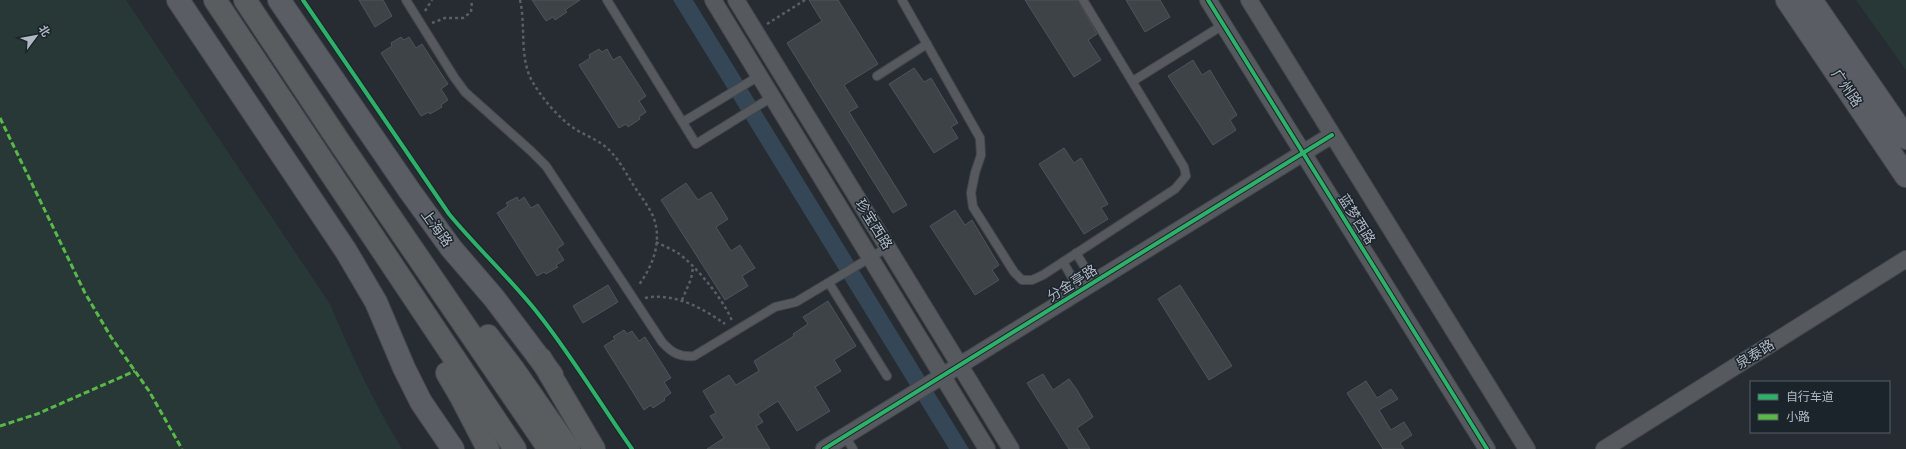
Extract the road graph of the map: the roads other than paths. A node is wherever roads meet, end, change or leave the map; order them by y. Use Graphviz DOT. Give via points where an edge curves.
graph roads {
  1 [pos="178,0"];
  2 [pos="214,0"];
  3 [pos="245,0"];
  4 [pos="278,0"];
  5 [pos="406,0"];
  6 [pos="607,0"];
  7 [pos="713,0"];
  8 [pos="736,0"];
  9 [pos="902,0"];
  10 [pos="1083,0"];
  11 [pos="1208,0"];
  12 [pos="1249,0"];
  13 [pos="1787,0"];
  14 [pos="1812,0"];
  15 [pos="1223,25"];
  16 [pos="927,44"];
  17 [pos="759,76"];
  18 [pos="878,76"];
  19 [pos="1133,81"];
  20 [pos="772,97"];
  21 [pos="683,122"];
  22 [pos="1332,135"];
  23 [pos="1906,138"];
  24 [pos="1303,153"];
  25 [pos="1906,176"];
  26 [pos="399,230"];
  27 [pos="888,247"];
  28 [pos="1076,253"];
  29 [pos="384,254"];
  30 [pos="870,258"];
  31 [pos="1906,259"];
  32 [pos="1063,262"];
  33 [pos="1094,282"];
  34 [pos="829,283"];
  35 [pos="1080,291"];
  36 [pos="541,359"];
  37 [pos="960,365"];
  38 [pos="887,376"];
  39 [pos="942,376"];
  40 [pos="462,397"];
  41 [pos="849,442"];
  42 [pos="453,449"];
  43 [pos="488,449"];
  44 [pos="496,449"];
  45 [pos="515,449"];
  46 [pos="549,449"];
  47 [pos="569,449"];
  48 [pos="594,449"];
  49 [pos="606,449"];
  50 [pos="824,449"];
  51 [pos="987,449"];
  52 [pos="1011,449"];
  53 [pos="1487,449"];
  54 [pos="1527,449"];
  55 [pos="1604,449"];
  1 -- 42 [label="main road" via="346,251 376,302 421,402"];
  2 -- 29 [label="highway"];
  3 -- 26 [label="highway"];
  4 -- 36 [label="main road, 上海路" via="451,248"];
  5 -- 34 [label="lane" via="465,92 546,166 671,352 682,357 694,356 775,307 796,302"];
  6 -- 21 [label="lane"];
  7 -- 17 [label="street, 珍宝西路"];
  8 -- 27 [label="street, 珍宝西路"];
  9 -- 16 [label="lane"];
  10 -- 19 [label="lane"];
  11 -- 15 [label="street, 蓝梦西路"];
  12 -- 22 [label="street, 蓝梦西路"];
  13 -- 25 [label="main road, 广州路"];
  14 -- 23 [label="main road, 广州路"];
  15 -- 19 [label="lane"];
  15 -- 24 [label="street, 蓝梦西路"];
  16 -- 18 [label="lane"];
  16 -- 32 [label="lane" via="980,138 981,155 974,172 971,193 973,207 1014,272 1022,280 1032,280"];
  17 -- 20 [label="street, 珍宝西路"];
  17 -- 21 [label="lane"];
  19 -- 28 [label="lane" via="1184,166 1186,176 1175,189"];
  20 -- 21 [label="lane" via="696,144"];
  20 -- 30 [label="street, 珍宝西路"];
  22 -- 24 [label="street, 分金亭路"];
  22 -- 54 [label="street, 蓝梦西路"];
  24 -- 33 [label="street, 分金亭路"];
  24 -- 53 [label="street, 蓝梦西路"];
  26 -- 46 [label="highway"];
  26 -- 47 [label="highway" via="500,352"];
  27 -- 30 [label="lane"];
  27 -- 37 [label="street, 珍宝西路"];
  28 -- 32 [label="lane"];
  28 -- 33 [label="lane"];
  29 -- 40 [label="highway" via="400,296"];
  29 -- 45 [label="highway"];
  30 -- 34 [label="lane"];
  30 -- 39 [label="street, 珍宝西路"];
  31 -- 55 [label="street, 泉泰路"];
  32 -- 35 [label="lane"];
  33 -- 35 [label="street, 分金亭路"];
  34 -- 38 [label="lane"];
  35 -- 37 [label="street, 分金亭路"];
  36 -- 48 [label="highway"];
  36 -- 49 [label="main road, 上海路"];
  37 -- 39 [label="street, 分金亭路"];
  37 -- 52 [label="street, 珍宝西路"];
  39 -- 41 [label="street, 分金亭路"];
  39 -- 51 [label="street, 珍宝西路"];
  40 -- 43 [label="highway"];
  40 -- 44 [label="highway"];
  41 -- 50 [label="street, 分金亭路"];
}
